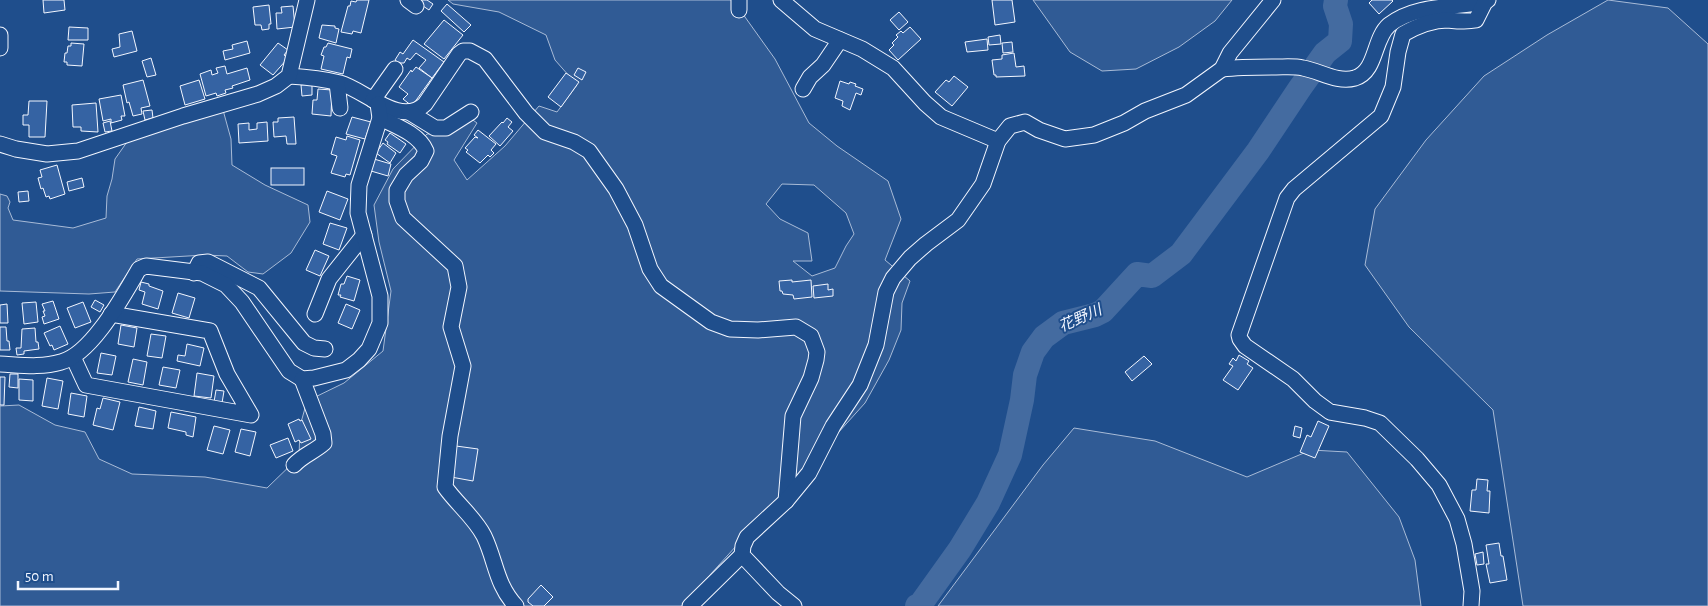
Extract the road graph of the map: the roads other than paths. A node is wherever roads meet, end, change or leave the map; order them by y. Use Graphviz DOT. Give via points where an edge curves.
graph roads {
  1 [pos="307,0"];
  2 [pos="781,0"];
  3 [pos="1273,0"];
  4 [pos="1487,1"];
  5 [pos="0,35"];
  6 [pos="840,40"];
  7 [pos="0,48"];
  8 [pos="1222,68"];
  9 [pos="395,69"];
  10 [pos="290,76"];
  11 [pos="337,82"];
  12 [pos="803,89"];
  13 [pos="377,107"];
  14 [pos="340,108"];
  15 [pos="410,112"];
  16 [pos="471,112"];
  17 [pos="998,140"];
  18 [pos="0,144"];
  19 [pos="364,235"];
  20 [pos="194,273"];
  21 [pos="111,314"];
  22 [pos="314,314"];
  23 [pos="325,349"];
  24 [pos="73,357"];
  25 [pos="0,364"];
  26 [pos="302,379"];
  27 [pos="294,465"];
  28 [pos="786,502"];
  29 [pos="742,556"];
  30 [pos="516,606"];
  31 [pos="690,606"];
  32 [pos="794,606"];
  33 [pos="1471,606"];
  1 -- 10 [label="street"];
  2 -- 6 [label="street" via="815,29"];
  3 -- 8 [label="street" via="1230,53"];
  4 -- 8 [label="street" via="1466,6 1434,7 1403,16 1380,35 1365,72 1356,78 1339,79 1303,68"];
  4 -- 33 [label="street" via="1476,20 1430,22 1403,34 1393,87 1381,116 1287,198 1239,334 1245,346 1293,379 1330,412 1380,424 1417,459 1439,485 1457,519 1472,591"];
  5 -- 7 [label="street"];
  6 -- 12 [label="street"];
  6 -- 17 [label="street" via="893,68 942,117"];
  8 -- 17 [label="street" via="1186,95 1094,135 1065,140 1025,122 1010,126"];
  9 -- 13 [label="street"];
  10 -- 11 [label="street"];
  10 -- 18 [label="street" via="258,94 78,151 47,154"];
  11 -- 13 [label="street" via="361,92"];
  11 -- 14 [label="street"];
  13 -- 15 [label="street"];
  13 -- 19 [label="street" via="360,185 358,213"];
  13 -- 30 [label="street" via="423,144 426,151 397,190 403,218 455,266 458,287 451,327 464,366 450,436 445,487 484,536 498,578"];
  15 -- 16 [label="street" via="435,128 446,128"];
  15 -- 28 [label="street" via="420,110 459,54 470,51 485,60 545,132 589,151 616,189 635,225 650,269 661,286 712,322 730,329 796,327 811,336 817,352 816,360 793,416"];
  17 -- 28 [label="street" via="983,184 958,220 910,258 893,278 886,292 876,345 860,386 833,426 810,473"];
  19 -- 22 [label="street" via="329,279"];
  19 -- 26 [label="street" via="380,296 380,323 374,338 363,356 346,370"];
  20 -- 21 [label="street" via="153,266 139,269"];
  20 -- 23 [label="street" via="198,263 208,262 259,288 304,343"];
  20 -- 26 [label="street" via="202,273 226,285 242,302 289,371"];
  21 -- 24 [label="street" via="98,333"];
  21 -- 24 [label="street" via="210,331 227,374 251,415 86,385"];
  24 -- 25 [label="street" via="38,366"];
  26 -- 27 [label="street" via="324,443 302,456"];
  28 -- 29 [label="street" via="747,537"];
  29 -- 31 [label="street"];
  29 -- 32 [label="street"];
}
